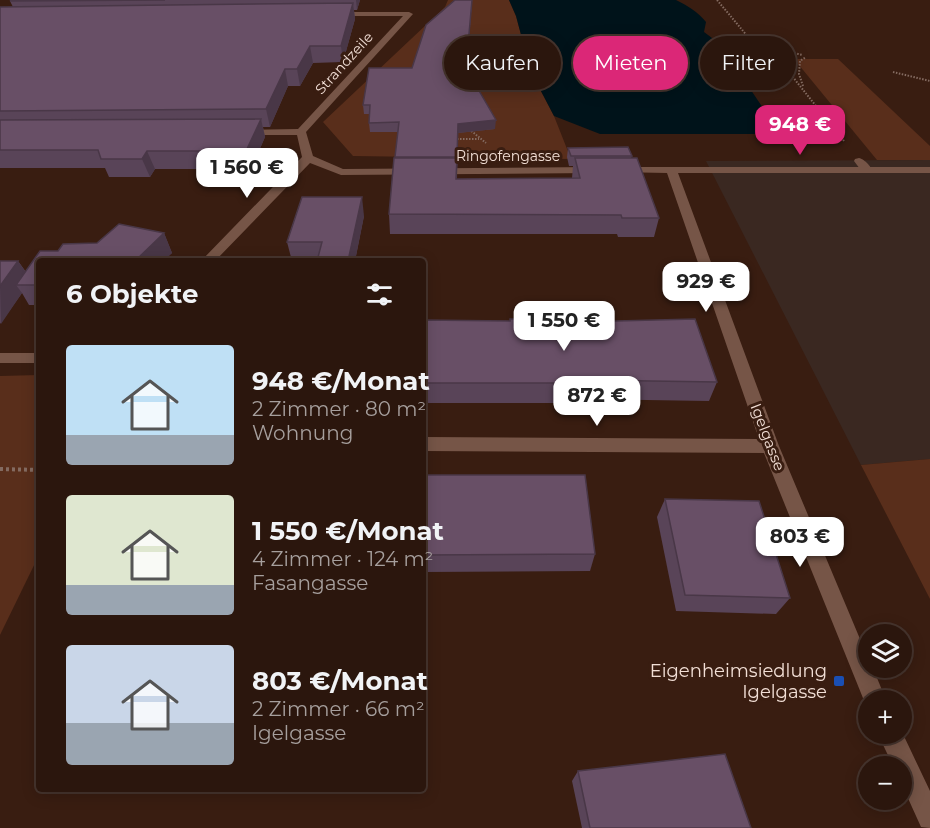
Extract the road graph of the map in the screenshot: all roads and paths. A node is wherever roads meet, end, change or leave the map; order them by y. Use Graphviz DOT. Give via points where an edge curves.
graph roads {
  1 [pos="717,0"];
  2 [pos="326,14"];
  3 [pos="750,36"];
  4 [pos="796,54"];
  5 [pos="893,72"];
  6 [pos="796,80"];
  7 [pos="930,81"];
  8 [pos="804,90"];
  9 [pos="467,127"];
  10 [pos="232,132"];
  11 [pos="302,132"];
  12 [pos="445,139"];
  13 [pos="480,139"];
  14 [pos="490,144"];
  15 [pos="849,147"];
  16 [pos="308,158"];
  17 [pos="859,161"];
  18 [pos="671,170"];
  19 [pos="930,170"];
  20 [pos="867,171"];
  21 [pos="211,258"];
  22 [pos="0,358"];
  23 [pos="36,358"];
  24 [pos="426,444"];
  25 [pos="770,446"];
  26 [pos="0,469"];
  27 [pos="36,470"];
  28 [pos="871,690"];
  29 [pos="895,744"];
  30 [pos="930,818"];
  1 -- 3 [label="path"];
  2 -- 11 [label="street, Strandzeile" via="409,14"];
  4 -- 8 [label="path" via="805,56 798,76"];
  5 -- 7 [label="path"];
  6 -- 8 [label="path"];
  8 -- 15 [label="path"];
  9 -- 13 [label="path"];
  10 -- 11 [label="street"];
  11 -- 16 [label="street"];
  12 -- 13 [label="path"];
  13 -- 14 [label="path"];
  16 -- 18 [label="street, Ringofengasse" via="341,172"];
  16 -- 21 [label="street"];
  17 -- 20 [label="street"];
  18 -- 20 [label="street, Ringofengasse"];
  18 -- 25 [label="street, Igelgasse"];
  19 -- 20 [label="street, Ringofengasse"];
  22 -- 23 [label="street"];
  24 -- 25 [label="street"];
  25 -- 28 [label="street, Igelgasse"];
  26 -- 27 [label="path"];
  29 -- 30 [label="street"];
}
